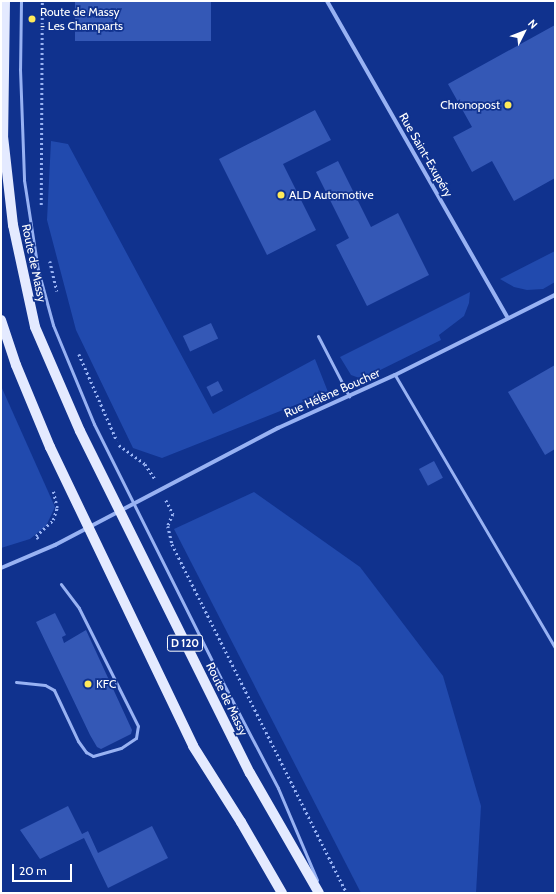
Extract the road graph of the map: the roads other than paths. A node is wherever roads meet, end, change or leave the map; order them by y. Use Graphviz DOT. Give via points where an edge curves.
graph roads {
  1 [pos="5,1"];
  2 [pos="21,1"];
  3 [pos="327,1"];
  4 [pos="555,295"];
  5 [pos="508,318"];
  6 [pos="1,320"];
  7 [pos="318,336"];
  8 [pos="395,375"];
  9 [pos="349,397"];
  10 [pos="135,503"];
  11 [pos="120,512"];
  12 [pos="88,528"];
  13 [pos="1,568"];
  14 [pos="61,584"];
  15 [pos="555,648"];
  16 [pos="16,682"];
  17 [pos="282,893"];
  18 [pos="319,893"];
  19 [pos="322,893"];
  1 -- 11 [label="main road, Route de Massy / D 120" via="3,136 12,225 35,327 80,431"];
  2 -- 10 [label="lane" via="20,69 24,173 28,218 38,270 64,354 94,424"];
  3 -- 5 [label="street, Rue Saint-Exupéry"];
  4 -- 5 [label="street, Rue Hélène Boucher"];
  5 -- 8 [label="street, Rue Hélène Boucher"];
  6 -- 12 [label="main road, D 120" via="16,366"];
  7 -- 9 [label="lane"];
  8 -- 9 [label="street, Rue Hélène Boucher"];
  8 -- 15 [label="lane"];
  9 -- 10 [label="street, Rue Hélène Boucher" via="278,428"];
  10 -- 11 [label="street, Rue Hélène Boucher"];
  10 -- 19 [label="lane" via="220,677 278,788"];
  11 -- 12 [label="street"];
  11 -- 18 [label="main road, Route de Massy / D 120" via="250,773"];
  12 -- 13 [label="street"];
  12 -- 17 [label="main road, D 120" via="193,746"];
  14 -- 16 [label="lane" via="79,608 138,726 136,738 121,748 93,756 86,752 78,741 54,690 45,685"];
}
